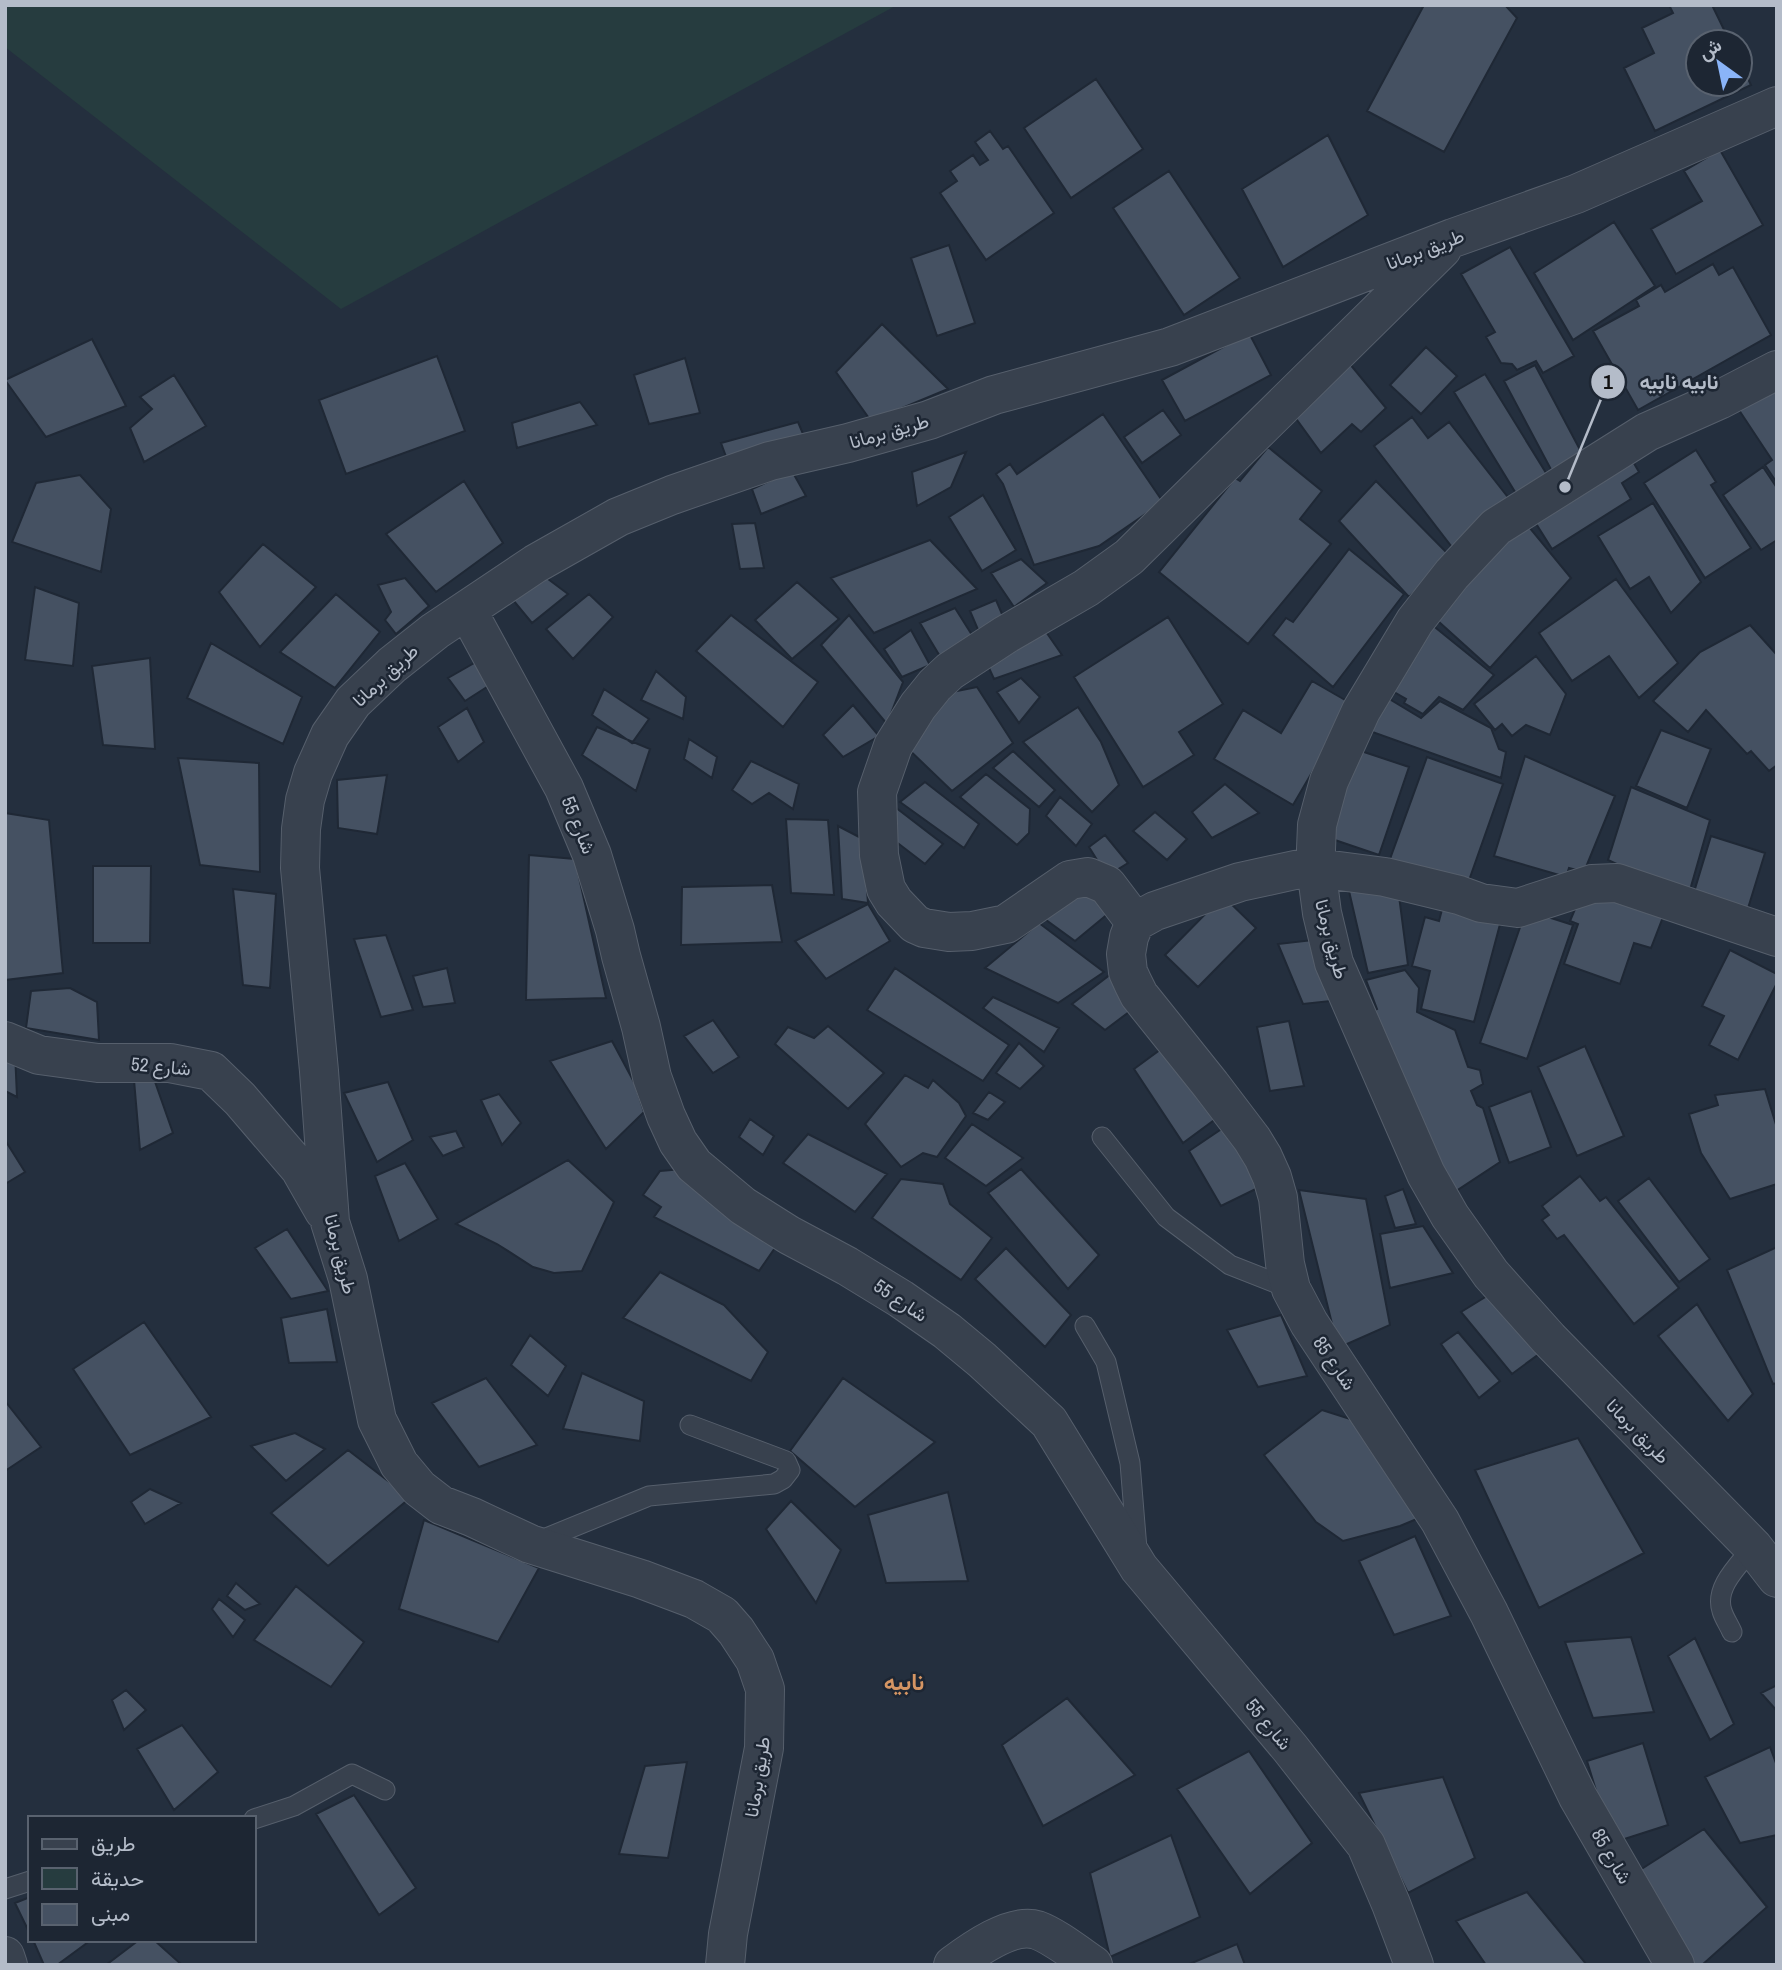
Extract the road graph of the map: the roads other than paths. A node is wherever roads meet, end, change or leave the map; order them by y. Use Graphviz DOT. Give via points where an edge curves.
graph roads {
  1 [pos="1777,106"];
  2 [pos="1453,238"];
  3 [pos="1777,370"];
  4 [pos="467,610"];
  5 [pos="1316,868"];
  6 [pos="1135,922"];
  7 [pos="1777,937"];
  8 [pos="5,1041"];
  9 [pos="1102,1137"];
  10 [pos="330,1222"];
  11 [pos="1291,1289"];
  12 [pos="1085,1326"];
  13 [pos="690,1425"];
  14 [pos="530,1544"];
  15 [pos="1753,1548"];
  16 [pos="1139,1568"];
  17 [pos="1777,1578"];
  18 [pos="1732,1632"];
  19 [pos="385,1790"];
  20 [pos="256,1818"];
  21 [pos="28,1882"];
  22 [pos="5,1889"];
  23 [pos="5,1956"];
  24 [pos="8,1965"];
  25 [pos="725,1965"];
  26 [pos="953,1965"];
  27 [pos="1093,1965"];
  28 [pos="1414,1965"];
  29 [pos="1675,1965"];
  1 -- 2 [label="street, طريق برمانا" via="1576,194"];
  2 -- 4 [label="street, طريق برمانا" via="1170,347 994,395 915,424 770,461 672,495 618,517 535,564"];
  2 -- 6 [label="street" via="1129,557 1086,589 950,671 918,706 893,746 877,792 879,855 886,889 915,924 949,932 1006,924 1070,880 1088,877 1107,885"];
  3 -- 5 [label="street, طريق برمانا" via="1647,432 1496,527 1452,574 1402,641 1341,754 1317,825"];
  4 -- 10 [label="street, طريق برمانا" via="392,665 353,702 330,735 305,800 300,867"];
  4 -- 16 [label="street, شارع 55" via="564,788 587,844 615,929 652,1077 678,1142 695,1165 743,1206 901,1299 947,1331 1017,1392 1049,1422"];
  5 -- 6 [label="street" via="1240,882"];
  5 -- 7 [label="street" via="1385,877 1481,903 1518,908 1592,884 1617,883"];
  5 -- 15 [label="street, طريق برمانا" via="1334,963 1426,1174 1450,1216 1490,1274 1549,1339"];
  6 -- 11 [label="street, شارع 85" via="1126,954 1128,972 1139,995 1252,1139 1272,1177"];
  8 -- 10 [label="street, شارع 52" via="39,1055 98,1063 170,1063 211,1071 300,1169"];
  9 -- 11 [label="lane" via="1166,1217 1230,1265"];
  10 -- 14 [label="street, طريق برمانا" via="348,1279 377,1420 399,1464 441,1505"];
  11 -- 29 [label="street, شارع 85" via="1309,1324 1440,1521 1578,1797"];
  12 -- 16 [label="lane" via="1106,1362 1130,1463"];
  13 -- 14 [label="lane" via="786,1461 790,1470 774,1484 649,1496"];
  14 -- 25 [label="street, طريق برمانا" via="694,1599 722,1615 755,1660 765,1689 764,1748"];
  15 -- 17 [label="street, طريق برمانا"];
  15 -- 18 [label="lane" via="1726,1581 1720,1600"];
  16 -- 28 [label="street, شارع 55" via="1366,1845"];
  19 -- 20 [label="lane" via="352,1774 294,1805"];
  21 -- 22 [label="lane"];
  23 -- 24 [label="street"];
  26 -- 27 [label="street" via="1006,1932 1035,1929"];
}
